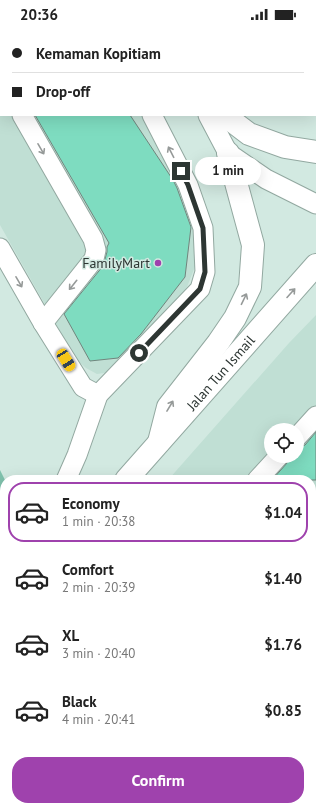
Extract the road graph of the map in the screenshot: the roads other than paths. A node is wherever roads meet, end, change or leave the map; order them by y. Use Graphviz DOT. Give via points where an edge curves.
graph roads {
  1 [pos="23,116"];
  2 [pos="153,116"];
  3 [pos="208,116"];
  4 [pos="225,116"];
  5 [pos="316,152"];
  6 [pos="228,153"];
  7 [pos="316,204"];
  8 [pos="0,248"];
  9 [pos="316,265"];
  10 [pos="43,323"];
  11 [pos="98,395"];
  12 [pos="316,416"];
  13 [pos="304,429"];
  14 [pos="159,442"];
  15 [pos="273,463"];
  16 [pos="68,475"];
  17 [pos="130,475"];
  18 [pos="262,475"];
  1 -- 10 [label="street, one-way" via="93,239 96,250 94,259"];
  11 -- 2 [label="street, one-way" via="200,289 205,272 203,228 188,185"];
  3 -- 6 [label="street"];
  4 -- 5 [label="main road" via="249,134 285,147"];
  6 -- 7 [label="street" via="266,179"];
  14 -- 6 [label="main road, one-way" via="168,407 218,343 235,318 250,287 252,245"];
  8 -- 10 [label="street, one-way"];
  14 -- 9 [label="main road, Jalan Tun Ismail, one-way"];
  10 -- 11 [label="street" via="84,386"];
  11 -- 16 [label="street"];
  12 -- 13 [label="street"];
  14 -- 17 [label="main road, Jalan Tun Ismail"];
  15 -- 18 [label="street"];
}
